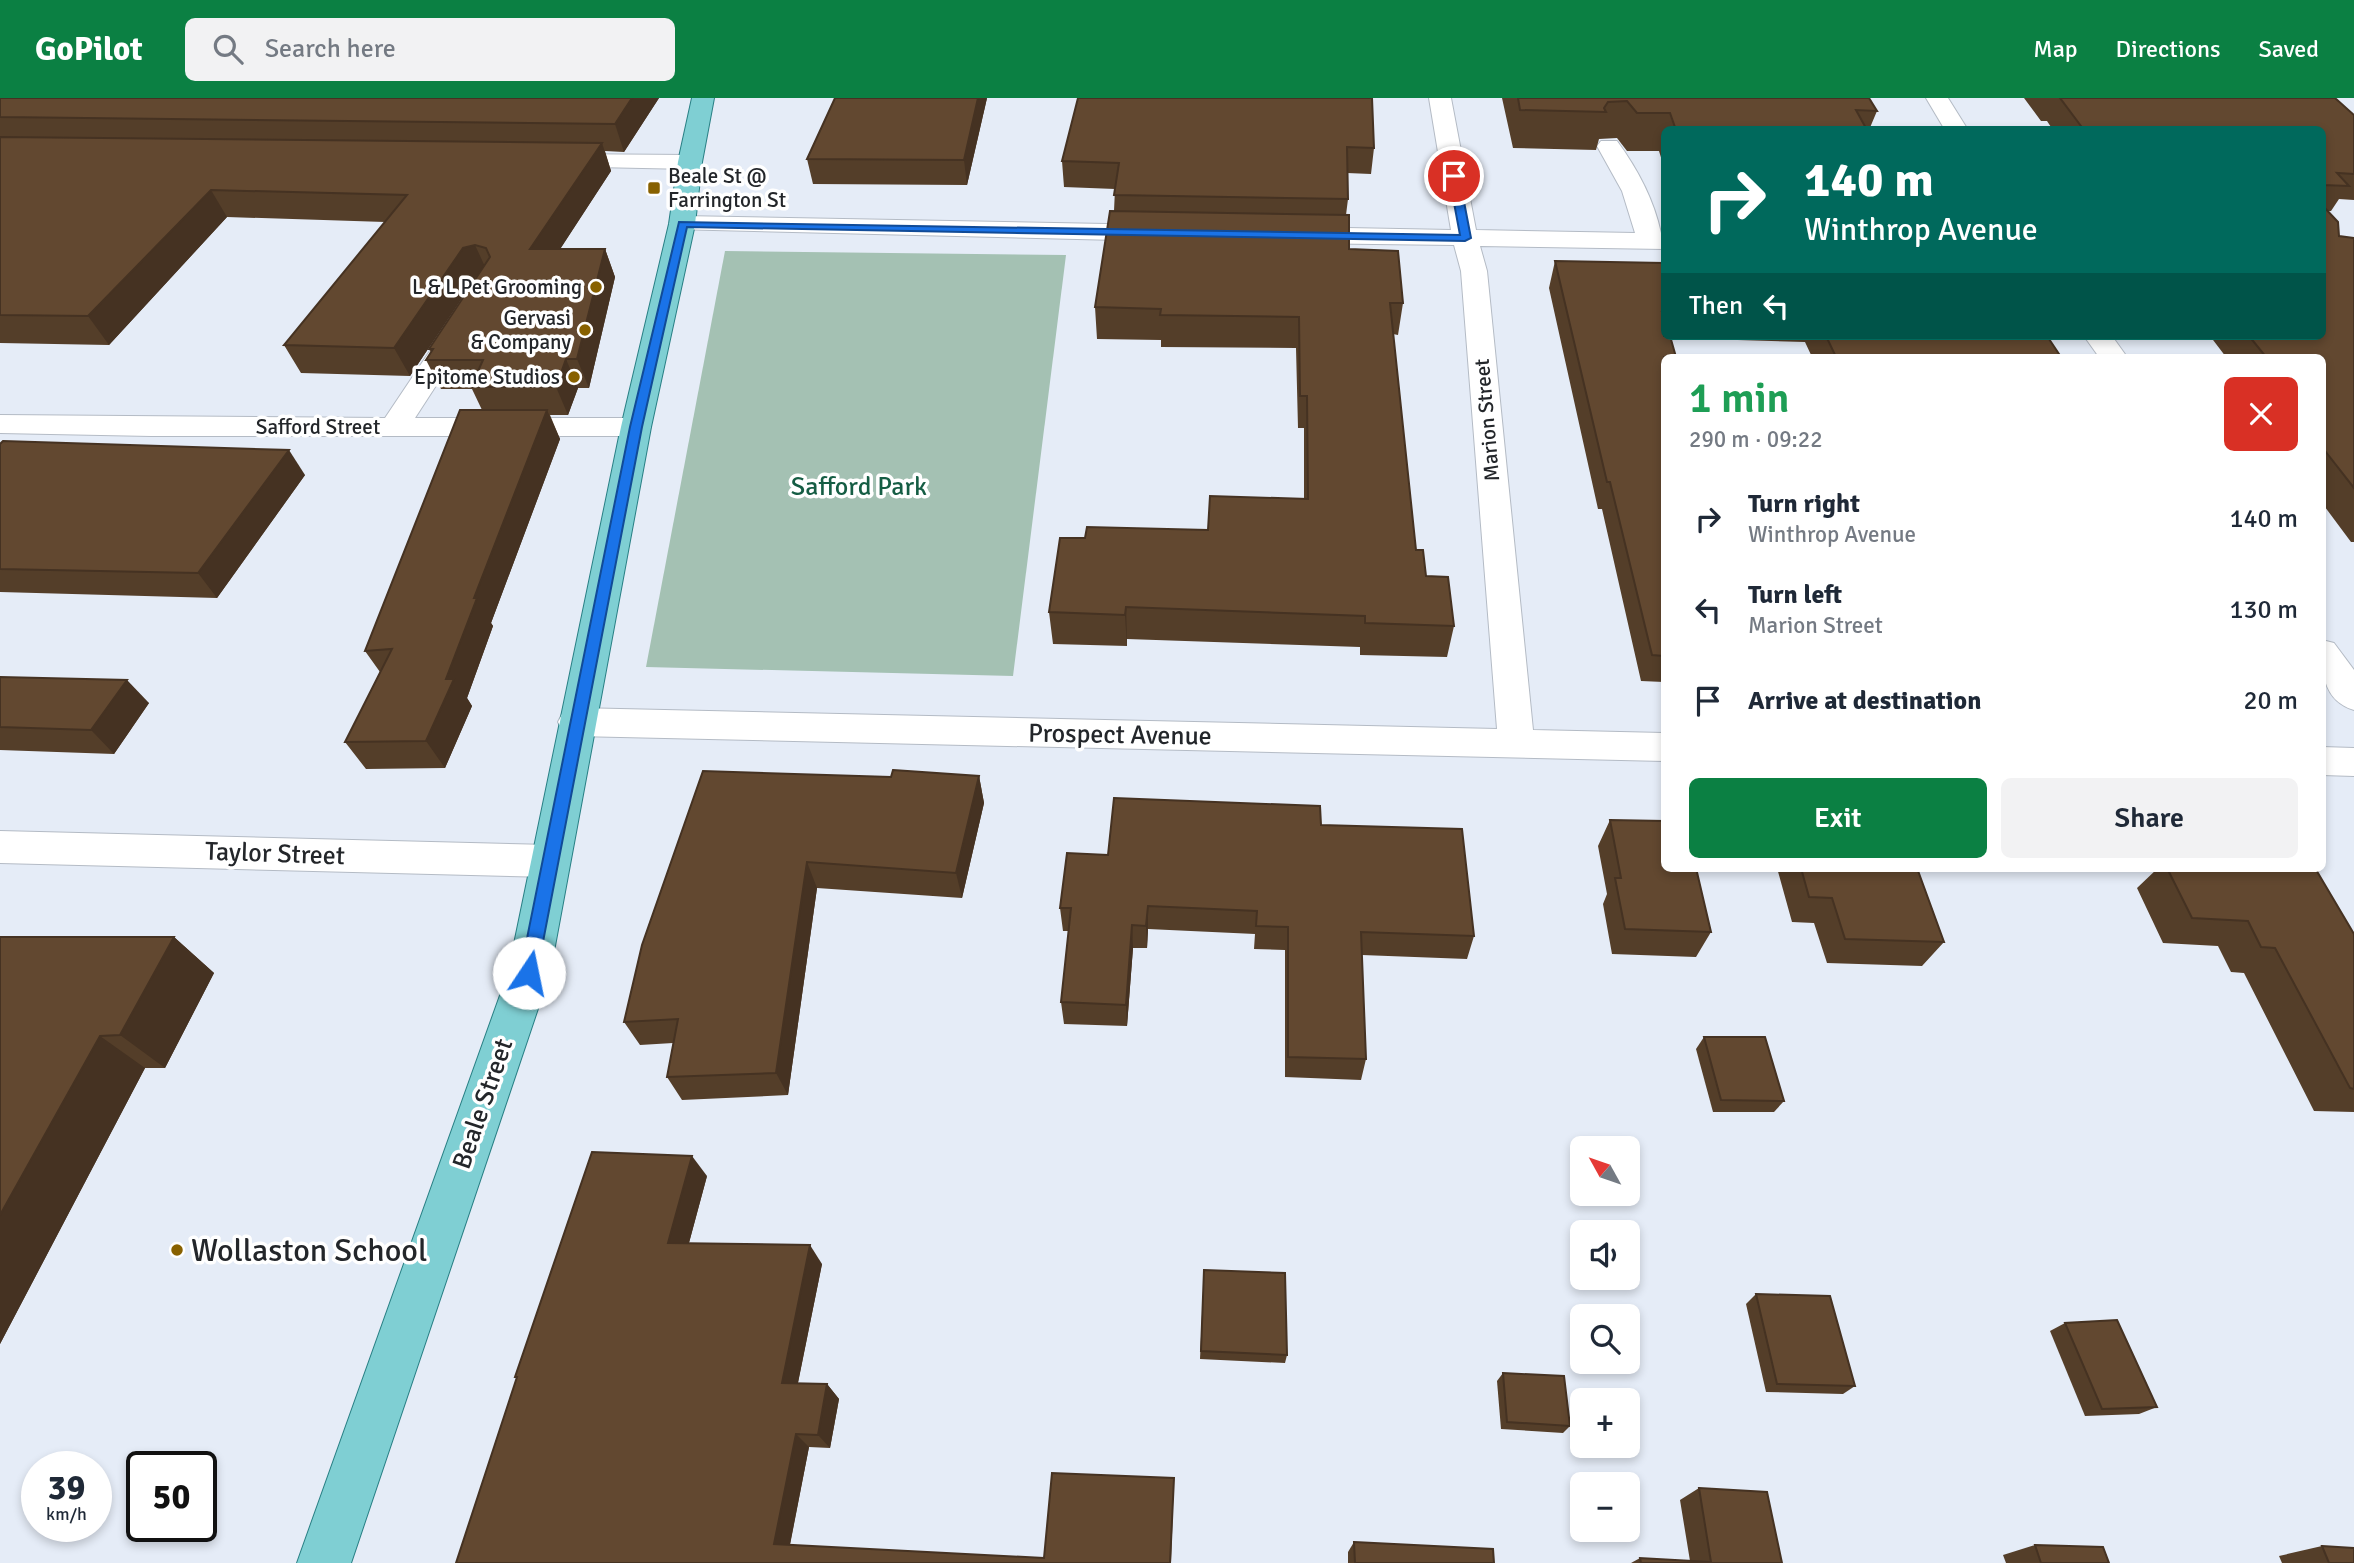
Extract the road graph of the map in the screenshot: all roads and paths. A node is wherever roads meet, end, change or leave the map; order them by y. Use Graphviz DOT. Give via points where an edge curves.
graph roads {
  1 [pos="703,98"];
  2 [pos="1440,98"];
  3 [pos="1937,98"];
  4 [pos="1955,126"];
  5 [pos="1609,146"];
  6 [pos="537,161"];
  7 [pos="690,162"];
  8 [pos="682,224"];
  9 [pos="1176,233"];
  10 [pos="1272,234"];
  11 [pos="1465,238"];
  12 [pos="1657,241"];
  13 [pos="473,302"];
  14 [pos="0,424"];
  15 [pos="394,427"];
  16 [pos="636,427"];
  17 [pos="2326,658"];
  18 [pos="2354,697"];
  19 [pos="576,722"];
  20 [pos="1516,744"];
  21 [pos="1661,747"];
  22 [pos="2326,761"];
  23 [pos="2354,762"];
  24 [pos="0,847"];
  25 [pos="550,862"];
  26 [pos="324,1563"];
  1 -- 7 [label="main road, Beale Street"];
  2 -- 11 [label="street, Marion Street"];
  3 -- 4 [label="street"];
  5 -- 12 [label="street"];
  6 -- 7 [label="street"];
  7 -- 8 [label="main road, Beale Street"];
  8 -- 9 [label="street"];
  8 -- 16 [label="main road, Beale Street"];
  10 -- 11 [label="street"];
  11 -- 12 [label="street"];
  11 -- 20 [label="street, Marion Street" via="1474,271"];
  13 -- 15 [label="street"];
  14 -- 15 [label="street, Safford Street"];
  15 -- 16 [label="street, Safford Street"];
  16 -- 19 [label="main road, Beale Street"];
  17 -- 18 [label="street"];
  19 -- 20 [label="street, Prospect Avenue"];
  19 -- 25 [label="main road, Beale Street"];
  20 -- 21 [label="street, Prospect Avenue"];
  22 -- 23 [label="street"];
  24 -- 25 [label="street, Taylor Street"];
  25 -- 26 [label="main road, Beale Street" via="529,973"];
}
